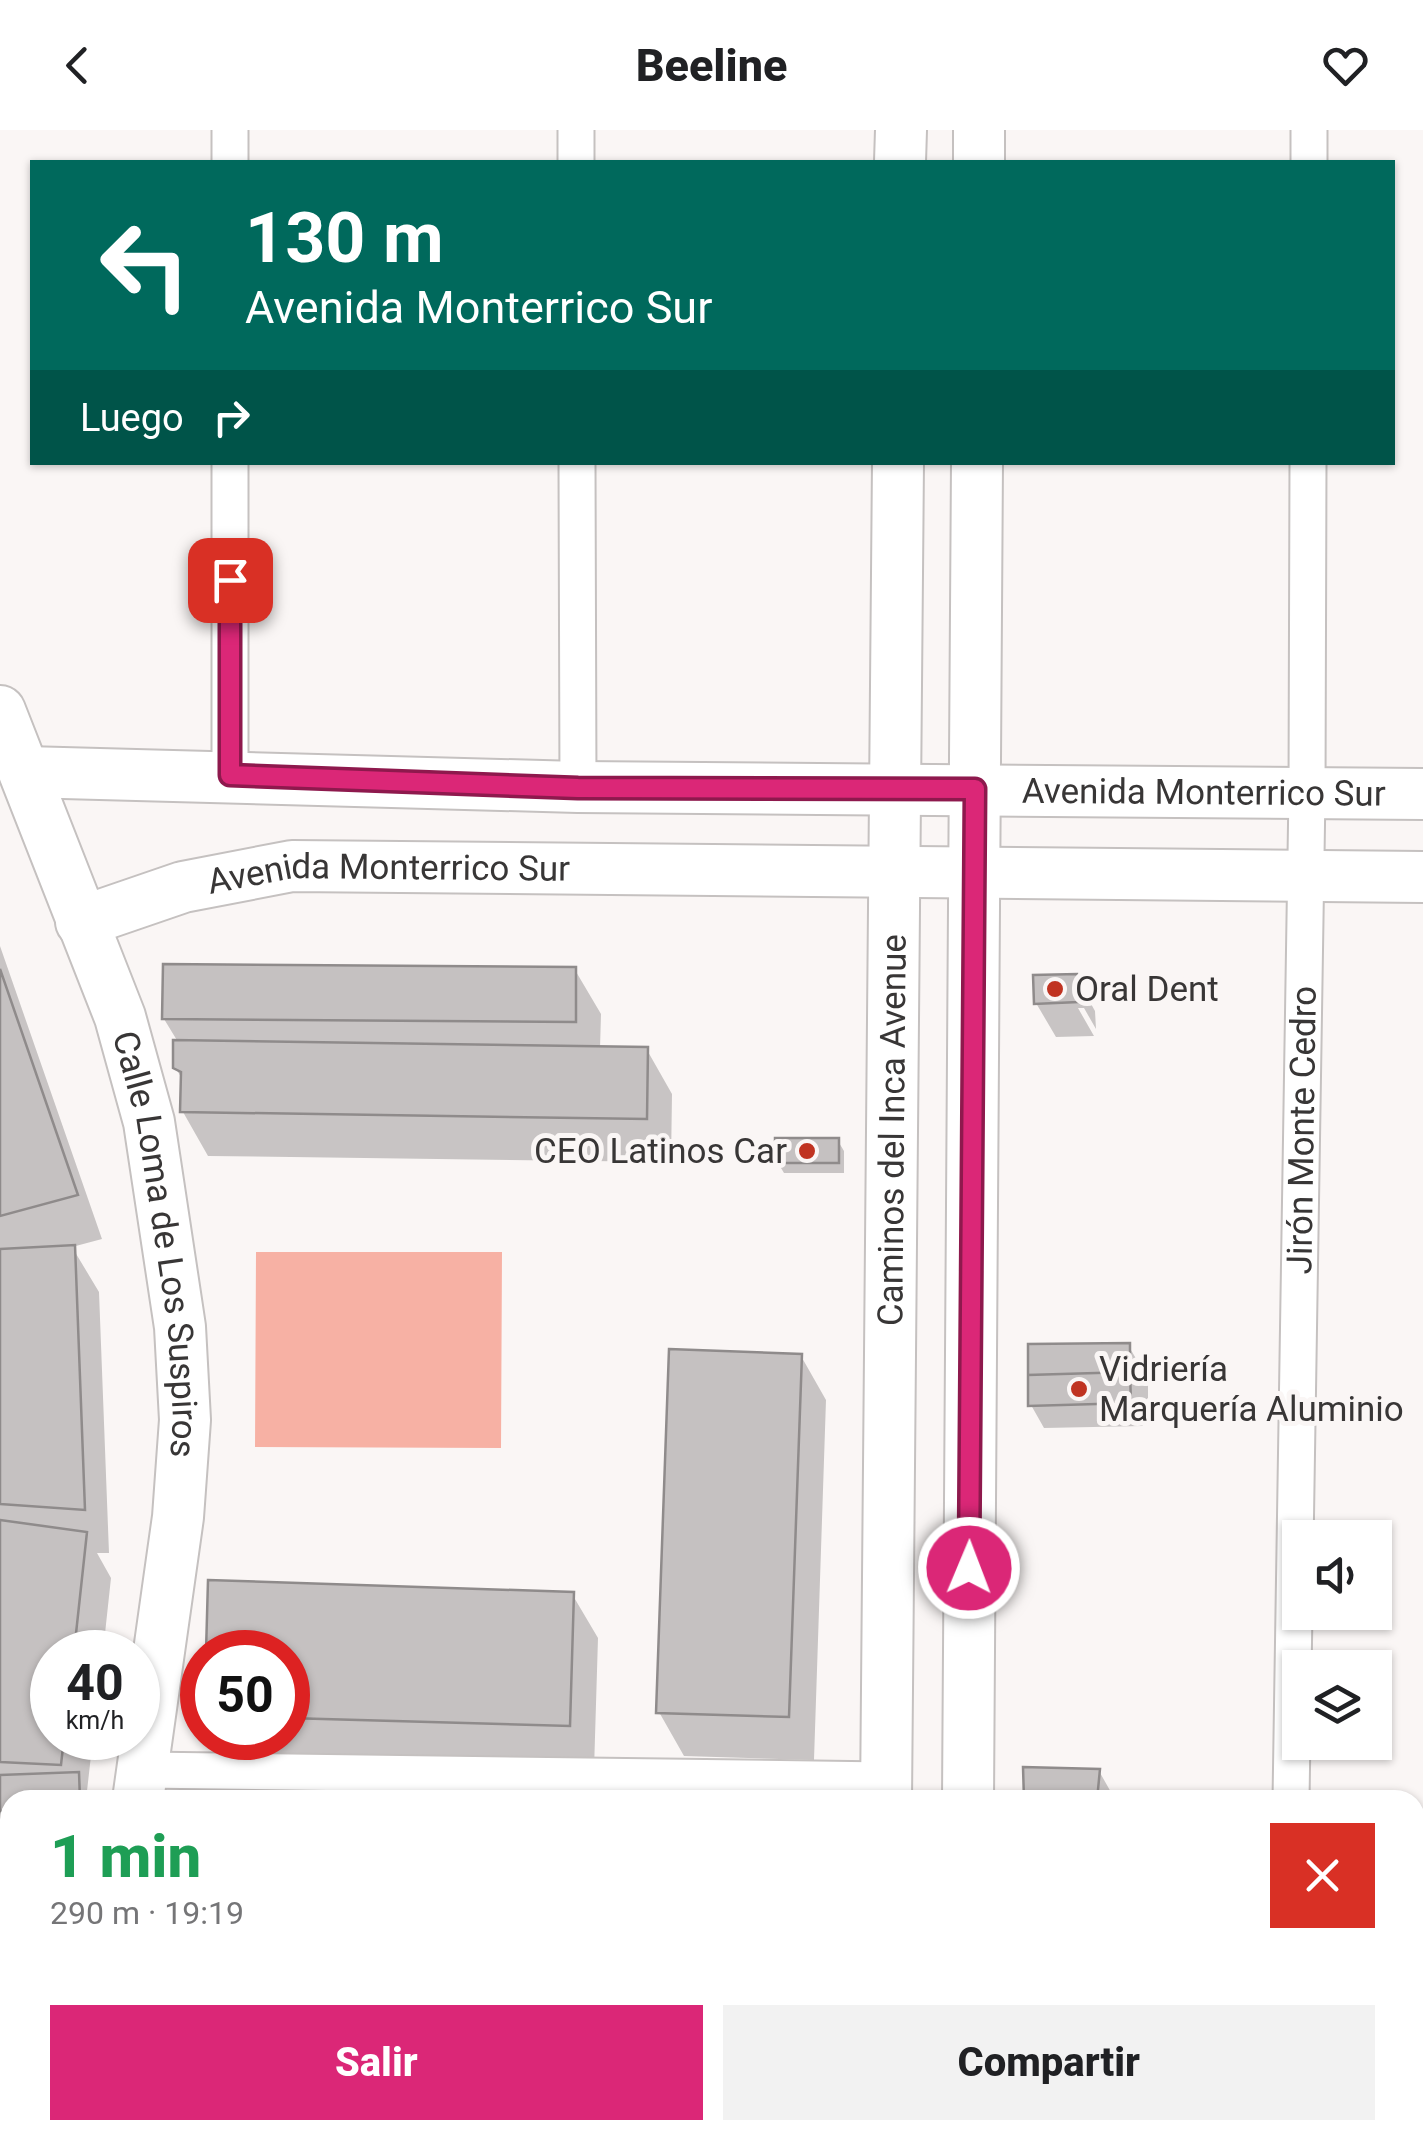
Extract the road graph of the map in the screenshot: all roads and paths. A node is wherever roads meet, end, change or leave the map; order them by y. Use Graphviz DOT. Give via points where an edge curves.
graph roads {
  1 [pos="230,130"];
  2 [pos="576,130"];
  3 [pos="900,130"];
  4 [pos="980,130"];
  5 [pos="1310,130"];
  6 [pos="230,160"];
  7 [pos="576,160"];
  8 [pos="900,160"];
  9 [pos="979,160"];
  10 [pos="1309,160"];
  11 [pos="230,465"];
  12 [pos="577,465"];
  13 [pos="898,465"];
  14 [pos="977,465"];
  15 [pos="1308,465"];
  16 [pos="0,711"];
  17 [pos="26,772"];
  18 [pos="230,775"];
  19 [pos="578,788"];
  20 [pos="895,789"];
  21 [pos="975,789"];
  22 [pos="1307,793"];
  23 [pos="1423,794"];
  24 [pos="894,872"];
  25 [pos="974,873"];
  26 [pos="1306,876"];
  27 [pos="1423,877"];
  28 [pos="80,922"];
  29 [pos="142,1785"];
  30 [pos="886,1790"];
  31 [pos="968,1790"];
  32 [pos="1291,1790"];
  1 -- 6 [label="street"];
  2 -- 7 [label="street"];
  3 -- 8 [label="street"];
  4 -- 9 [label="street"];
  5 -- 10 [label="street"];
  11 -- 18 [label="street"];
  12 -- 19 [label="street"];
  13 -- 20 [label="street, Caminos del Inca Avenue"];
  14 -- 21 [label="street"];
  15 -- 22 [label="street, Jirón Monte Cedro"];
  16 -- 17 [label="street, Calle Loma de Los Suspiros"];
  17 -- 18 [label="street, Avenida Monterrico Sur"];
  17 -- 28 [label="street, Calle Loma de Los Suspiros"];
  18 -- 19 [label="street, Avenida Monterrico Sur"];
  19 -- 20 [label="street, Avenida Monterrico Sur"];
  20 -- 21 [label="street, Avenida Monterrico Sur"];
  20 -- 24 [label="street, Caminos del Inca Avenue"];
  21 -- 22 [label="street, Avenida Monterrico Sur"];
  21 -- 25 [label="street"];
  22 -- 23 [label="street, Avenida Monterrico Sur"];
  22 -- 26 [label="street, Jirón Monte Cedro"];
  24 -- 25 [label="street, Avenida Monterrico Sur"];
  24 -- 28 [label="street, Avenida Monterrico Sur" via="292,866 183,887"];
  24 -- 30 [label="street, Caminos del Inca Avenue"];
  25 -- 26 [label="street, Avenida Monterrico Sur"];
  25 -- 31 [label="street"];
  26 -- 27 [label="street, Avenida Monterrico Sur"];
  26 -- 32 [label="street, Jirón Monte Cedro"];
  28 -- 29 [label="street, Calle Loma de Los Suspiros" via="120,1016 150,1122 180,1326 186,1420 178,1517"];
  29 -- 30 [label="street"];
}
